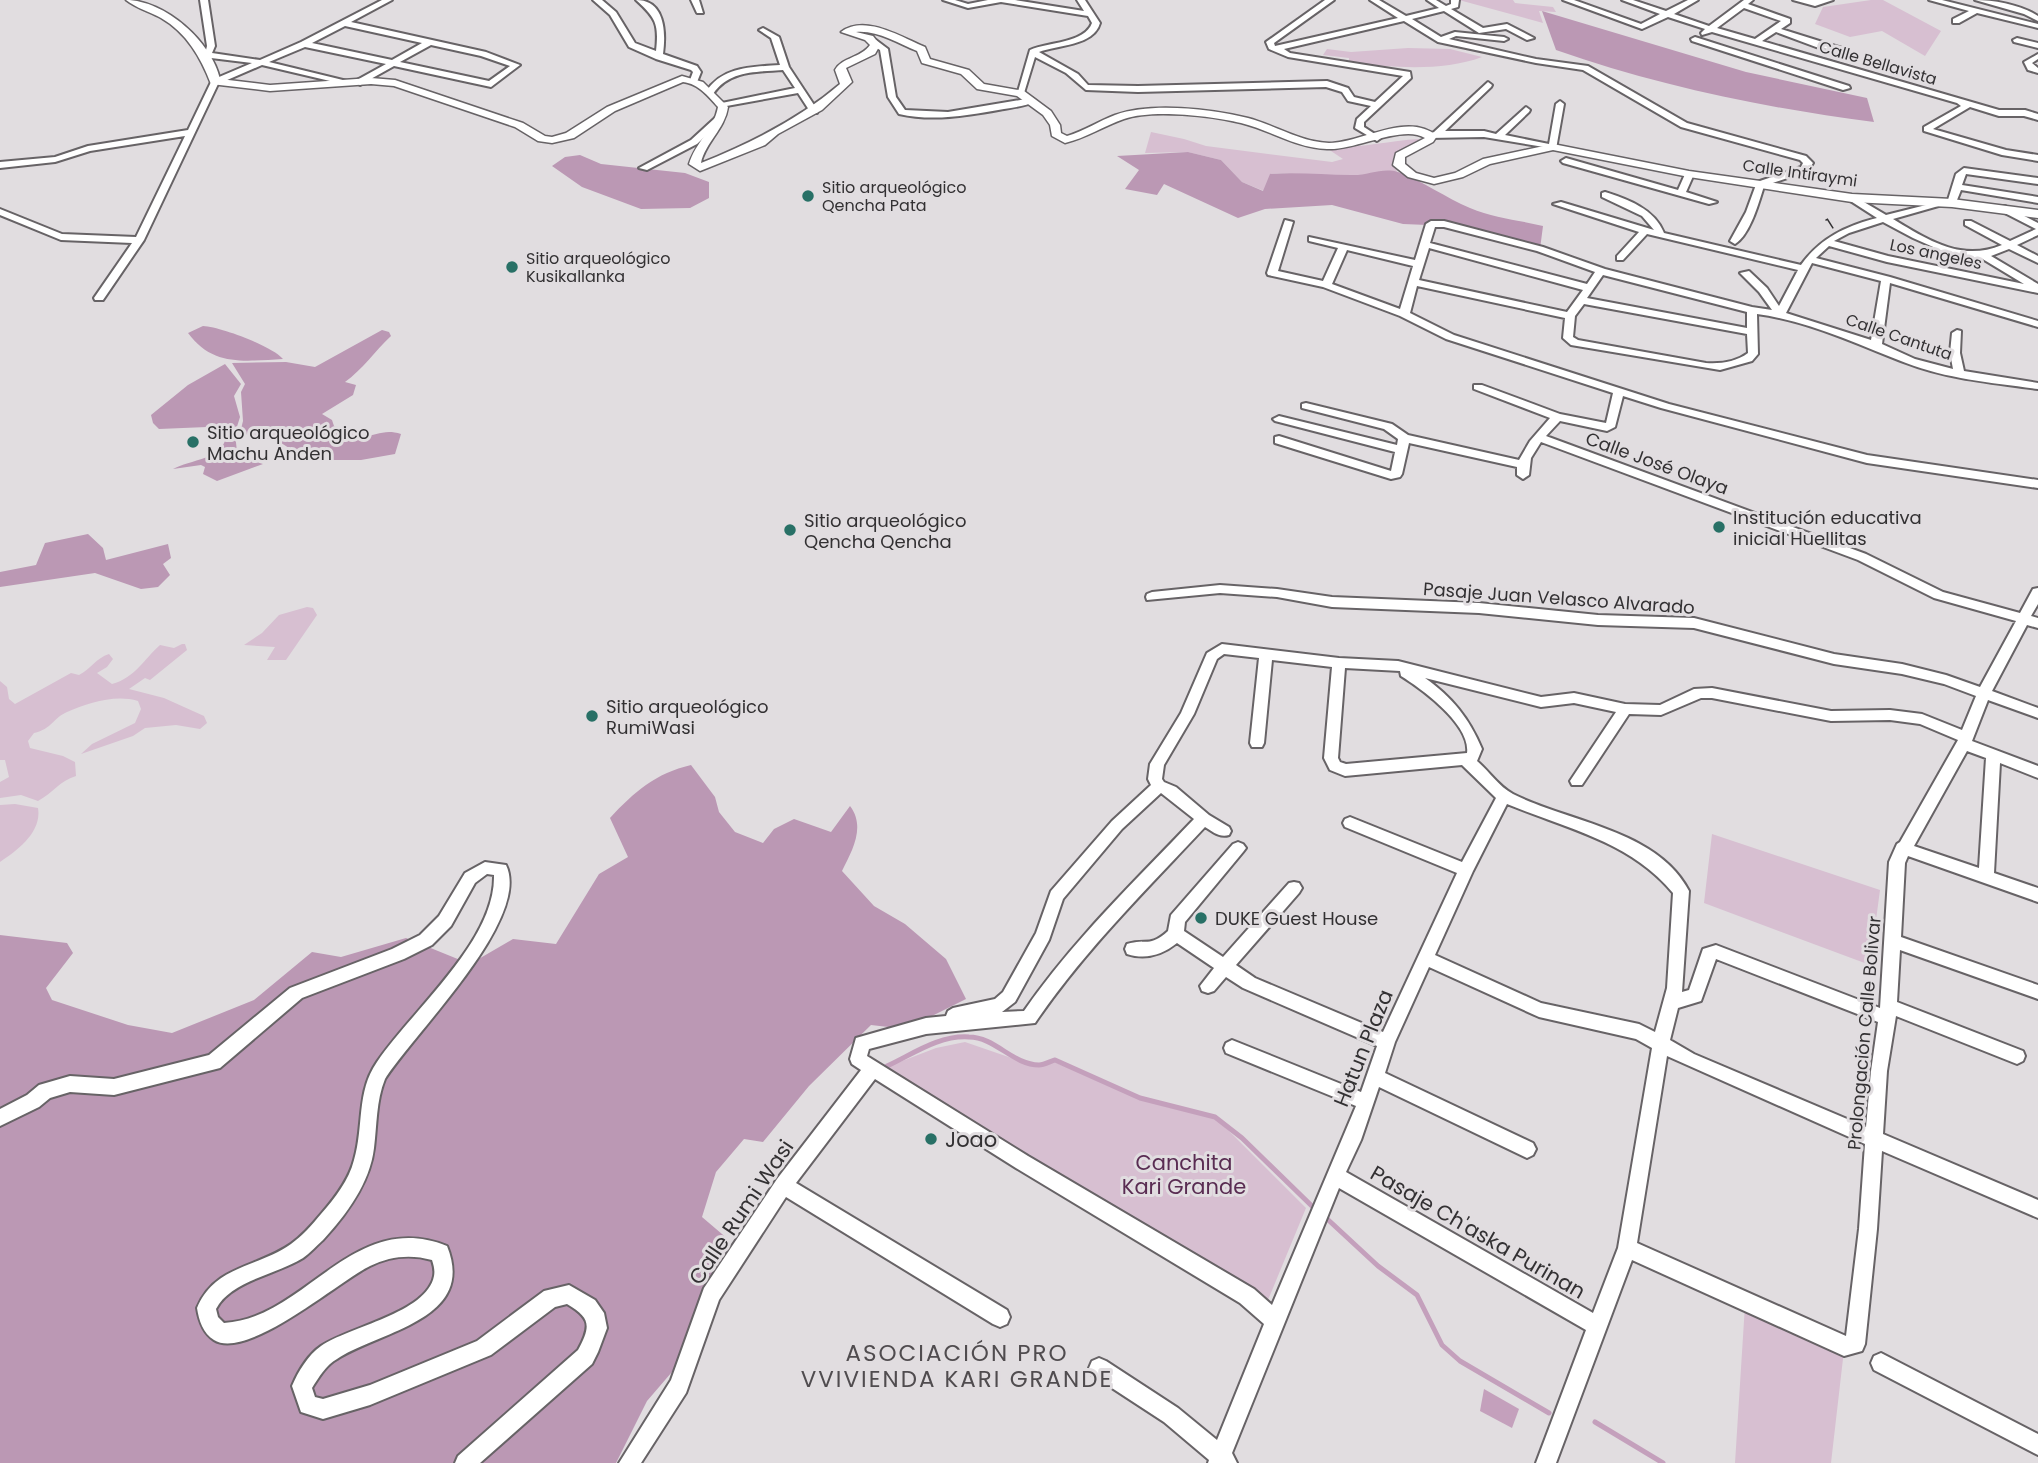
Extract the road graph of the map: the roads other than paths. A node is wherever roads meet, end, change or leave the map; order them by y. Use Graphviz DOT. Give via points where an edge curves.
graph roads {
  1 [pos="131,0"];
  2 [pos="204,0"];
  3 [pos="388,0"];
  4 [pos="597,0"];
  5 [pos="640,0"];
  6 [pos="695,0"];
  7 [pos="947,0"];
  8 [pos="983,0"];
  9 [pos="1081,0"];
  10 [pos="1330,0"];
  11 [pos="1374,0"];
  12 [pos="1431,0"];
  13 [pos="1455,0"];
  14 [pos="1567,0"];
  15 [pos="1626,0"];
  16 [pos="1694,0"];
  17 [pos="1797,0"];
  18 [pos="1829,0"];
  19 [pos="1933,0"];
  20 [pos="1979,0"];
  21 [pos="1747,2"];
  22 [pos="968,6"];
  23 [pos="1445,9"];
  24 [pos="700,11"];
  25 [pos="1976,11"];
  26 [pos="1088,14"];
  27 [pos="1667,15"];
  28 [pos="1400,17"];
  29 [pos="2038,19"];
  30 [pos="1956,21"];
  31 [pos="344,23"];
  32 [pos="2038,26"];
  33 [pos="1711,29"];
  34 [pos="763,30"];
  35 [pos="1777,30"];
  36 [pos="1530,38"];
  37 [pos="1504,39"];
  38 [pos="1441,40"];
  39 [pos="2017,40"];
  40 [pos="873,42"];
  41 [pos="1756,42"];
  42 [pos="428,43"];
  43 [pos="304,44"];
  44 [pos="2038,46"];
  45 [pos="1844,50"];
  46 [pos="1279,51"];
  47 [pos="1033,52"];
  48 [pos="2038,56"];
  49 [pos="207,57"];
  50 [pos="659,57"];
  51 [pos="260,62"];
  52 [pos="394,63"];
  53 [pos="785,67"];
  54 [pos="2038,71"];
  55 [pos="694,80"];
  56 [pos="215,82"];
  57 [pos="360,82"];
  58 [pos="344,83"];
  59 [pos="1488,85"];
  60 [pos="1846,88"];
  61 [pos="800,90"];
  62 [pos="710,92"];
  63 [pos="1020,93"];
  64 [pos="1032,101"];
  65 [pos="1965,103"];
  66 [pos="1560,104"];
  67 [pos="1375,105"];
  68 [pos="721,110"];
  69 [pos="1526,110"];
  70 [pos="814,111"];
  71 [pos="2038,117"];
  72 [pos="191,132"];
  73 [pos="1434,135"];
  74 [pos="1499,136"];
  75 [pos="1377,138"];
  76 [pos="1556,147"];
  77 [pos="2038,158"];
  78 [pos="1566,161"];
  79 [pos="0,165"];
  80 [pos="644,168"];
  81 [pos="1689,174"];
  82 [pos="2038,181"];
  83 [pos="1760,184"];
  84 [pos="1958,187"];
  85 [pos="1681,193"];
  86 [pos="1605,195"];
  87 [pos="1852,198"];
  88 [pos="2038,200"];
  89 [pos="1712,202"];
  90 [pos="1952,203"];
  91 [pos="1558,204"];
  92 [pos="1935,205"];
  93 [pos="2002,208"];
  94 [pos="0,212"];
  95 [pos="2038,214"];
  96 [pos="1886,220"];
  97 [pos="1288,222"];
  98 [pos="1968,223"];
  99 [pos="2038,227"];
  100 [pos="1645,231"];
  101 [pos="2038,232"];
  102 [pos="1660,234"];
  103 [pos="1312,239"];
  104 [pos="139,240"];
  105 [pos="1735,241"];
  106 [pos="1829,243"];
  107 [pos="1424,244"];
  108 [pos="2008,244"];
  109 [pos="1343,247"];
  110 [pos="1983,255"];
  111 [pos="1619,258"];
  112 [pos="2038,260"];
  113 [pos="1418,264"];
  114 [pos="1808,264"];
  115 [pos="1601,271"];
  116 [pos="1745,273"];
  117 [pos="1886,279"];
  118 [pos="1413,282"];
  119 [pos="1326,285"];
  120 [pos="1590,288"];
  121 [pos="2038,290"];
  122 [pos="99,298"];
  123 [pos="1581,300"];
  124 [pos="1752,310"];
  125 [pos="1404,314"];
  126 [pos="1780,314"];
  127 [pos="1570,316"];
  128 [pos="2038,324"];
  129 [pos="1751,332"];
  130 [pos="1957,333"];
  131 [pos="1876,345"];
  132 [pos="1959,374"];
  133 [pos="2038,386"];
  134 [pos="1478,387"];
  135 [pos="1618,393"];
  136 [pos="1306,407"];
  137 [pos="1557,417"];
  138 [pos="1279,419"];
  139 [pos="1540,438"];
  140 [pos="1279,440"];
  141 [pos="1402,444"];
  142 [pos="2038,484"];
  143 [pos="2038,592"];
  144 [pos="1152,597"];
  145 [pos="2031,621"];
  146 [pos="1266,656"];
  147 [pos="1339,663"];
  148 [pos="1398,666"];
  149 [pos="1984,694"];
  150 [pos="1625,709"];
  151 [pos="2038,713"];
  152 [pos="1965,740"];
  153 [pos="1256,743"];
  154 [pos="1993,755"];
  155 [pos="1468,761"];
  156 [pos="2038,772"];
  157 [pos="1577,781"];
  158 [pos="1159,786"];
  159 [pos="1504,796"];
  160 [pos="1204,819"];
  161 [pos="1350,823"];
  162 [pos="1224,831"];
  163 [pos="1238,848"];
  164 [pos="1902,848"];
  165 [pos="1466,870"];
  166 [pos="1986,878"];
  167 [pos="1294,888"];
  168 [pos="2038,895"];
  169 [pos="1175,932"];
  170 [pos="1894,942"];
  171 [pos="1133,949"];
  172 [pos="1426,958"];
  173 [pos="1226,966"];
  174 [pos="1209,986"];
  175 [pos="2038,992"];
  176 [pos="1673,1002"];
  177 [pos="1888,1012"];
  178 [pos="955,1023"];
  179 [pos="1387,1042"];
  180 [pos="1661,1042"];
  181 [pos="1232,1048"];
  182 [pos="2017,1056"];
  183 [pos="871,1070"];
  184 [pos="1376,1077"];
  185 [pos="1366,1102"];
  186 [pos="0,1118"];
  187 [pos="1873,1138"];
  188 [pos="1527,1149"];
  189 [pos="1336,1177"];
  190 [pos="783,1185"];
  191 [pos="2038,1209"];
  192 [pos="1627,1248"];
  193 [pos="1000,1317"];
  194 [pos="1275,1321"];
  195 [pos="1598,1326"];
  196 [pos="1881,1363"];
  197 [pos="1099,1368"];
  198 [pos="2038,1445"];
  199 [pos="1551,1458"];
  200 [pos="1222,1461"];
  201 [pos="466,1463"];
  202 [pos="629,1463"];
  1 -- 49 [label="main road" via="174,23"];
  2 -- 49 [label="street" via="211,46"];
  3 -- 31 [label="street"];
  4 -- 50 [label="street" via="613,14 632,45"];
  5 -- 50 [label="street" via="658,14 662,24"];
  6 -- 24 [label="street"];
  7 -- 22 [label="street"];
  8 -- 22 [label="street"];
  9 -- 26 [label="street"];
  10 -- 46 [label="street" via="1270,42"];
  11 -- 28 [label="street"];
  12 -- 23 [label="street"];
  13 -- 23 [label="street" via="1455,5"];
  14 -- 27 [label="street" via="1642,27"];
  15 -- 27 [label="street, Calle Bellavista"];
  16 -- 27 [label="street"];
  17 -- 18 [label="street" via="1815,4"];
  19 -- 25 [label="street"];
  20 -- 29 [label="street"];
  21 -- 33 [label="street"];
  21 -- 35 [label="street" via="1785,19"];
  22 -- 26 [label="street" via="1001,0"];
  23 -- 28 [label="street"];
  23 -- 36 [label="street" via="1482,30 1507,26"];
  25 -- 30 [label="street"];
  25 -- 32 [label="street"];
  26 -- 47 [label="street" via="1096,23 1091,33"];
  27 -- 33 [label="street, Calle Bellavista"];
  28 -- 38 [label="street"];
  28 -- 46 [label="street" via="1299,41"];
  31 -- 42 [label="street"];
  31 -- 43 [label="street"];
  33 -- 41 [label="street, Calle Bellavista"];
  33 -- 60 [label="street" via="1695,39"];
  34 -- 53 [label="street" via="775,37"];
  35 -- 41 [label="street"];
  35 -- 45 [label="street"];
  37 -- 38 [label="street" via="1455,34"];
  38 -- 83 [label="street" via="1585,68 1684,125 1795,155 1808,163 1805,169"];
  39 -- 44 [label="street"];
  40 -- 63 [label="main road" via="846,32 857,28 894,37 920,49 926,61 965,72 981,87"];
  40 -- 64 [label="street" via="884,49 892,97 902,112 954,113"];
  40 -- 70 [label="main road" via="871,52 842,66 847,82"];
  41 -- 65 [label="street, Calle Bellavista"];
  42 -- 52 [label="street"];
  42 -- 52 [label="street" via="516,65 491,84"];
  43 -- 51 [label="street"];
  43 -- 52 [label="street"];
  46 -- 67 [label="street" via="1407,74"];
  47 -- 63 [label="street"];
  47 -- 67 [label="street" via="1072,72 1086,87 1327,84 1345,90 1351,99"];
  48 -- 54 [label="street" via="2028,62"];
  49 -- 51 [label="street"];
  49 -- 56 [label="main road"];
  50 -- 55 [label="street" via="696,69"];
  51 -- 56 [label="street"];
  51 -- 58 [label="street"];
  52 -- 57 [label="street"];
  53 -- 61 [label="street"];
  53 -- 62 [label="street" via="724,76 714,82"];
  55 -- 57 [label="main road" via="682,79 619,105 582,131 552,140 407,86"];
  55 -- 62 [label="main road"];
  56 -- 58 [label="main road" via="270,88"];
  56 -- 72 [label="street"];
  57 -- 58 [label="main road"];
  59 -- 73 [label="street"];
  61 -- 68 [label="street"];
  61 -- 70 [label="street"];
  62 -- 68 [label="main road"];
  63 -- 64 [label="main road"];
  64 -- 75 [label="main road" via="1065,140 1142,113 1247,121 1284,137 1336,147"];
  65 -- 71 [label="street, Calle Bellavista"];
  65 -- 77 [label="street" via="1927,129"];
  66 -- 76 [label="street"];
  67 -- 75 [label="street" via="1359,128"];
  68 -- 70 [label="main road" via="695,159 697,167 749,149"];
  68 -- 80 [label="street" via="694,142"];
  69 -- 74 [label="street"];
  72 -- 79 [label="street" via="88,149 42,163"];
  72 -- 104 [label="street"];
  73 -- 74 [label="street"];
  73 -- 75 [label="main road" via="1410,130"];
  73 -- 76 [label="main road" via="1400,155 1398,161 1405,171 1434,181 1487,161"];
  74 -- 76 [label="street"];
  76 -- 81 [label="main road, Calle Intiraymi"];
  78 -- 85 [label="street"];
  81 -- 83 [label="main road, Calle Intiraymi"];
  81 -- 85 [label="street"];
  82 -- 84 [label="street" via="1964,171"];
  83 -- 87 [label="main road, Calle Intiraymi"];
  83 -- 105 [label="street"];
  84 -- 88 [label="street"];
  84 -- 90 [label="street"];
  85 -- 89 [label="street"];
  86 -- 102 [label="street" via="1650,218"];
  87 -- 92 [label="main road, Calle Intiraymi"];
  87 -- 96 [label="street"];
  90 -- 92 [label="main road, Calle Intiraymi"];
  90 -- 93 [label="main road, Calle Intiraymi"];
  91 -- 100 [label="street"];
  92 -- 96 [label="street, 1"];
  93 -- 95 [label="main road, Calle Intiraymi"];
  93 -- 99 [label="street"];
  94 -- 104 [label="street" via="61,237"];
  96 -- 106 [label="street, 1" via="1850,230"];
  96 -- 110 [label="street" via="1949,252"];
  97 -- 119 [label="street" via="1272,274"];
  98 -- 108 [label="street"];
  100 -- 102 [label="street"];
  100 -- 111 [label="street"];
  101 -- 108 [label="street"];
  102 -- 114 [label="street"];
  103 -- 109 [label="street"];
  104 -- 122 [label="street"];
  106 -- 114 [label="street, 1"];
  106 -- 121 [label="street, Los angeles" via="1887,260"];
  107 -- 113 [label="street"];
  107 -- 115 [label="street, Calle Cantuta" via="1431,224 1444,224 1540,249"];
  107 -- 120 [label="street"];
  108 -- 110 [label="street"];
  108 -- 112 [label="street"];
  109 -- 113 [label="street"];
  109 -- 119 [label="street"];
  110 -- 121 [label="street"];
  113 -- 118 [label="street"];
  114 -- 117 [label="street"];
  114 -- 126 [label="street, 1"];
  115 -- 120 [label="street"];
  115 -- 124 [label="street, Calle Cantuta"];
  116 -- 126 [label="street"];
  117 -- 128 [label="street"];
  117 -- 131 [label="street"];
  118 -- 125 [label="street"];
  118 -- 127 [label="street"];
  119 -- 125 [label="street"];
  120 -- 123 [label="street"];
  123 -- 127 [label="street"];
  123 -- 129 [label="street"];
  124 -- 126 [label="street, Calle Cantuta"];
  124 -- 129 [label="street"];
  125 -- 135 [label="street" via="1450,337"];
  126 -- 131 [label="street, Calle Cantuta"];
  127 -- 129 [label="street" via="1569,338 1575,343 1706,366 1748,359 1753,354"];
  130 -- 132 [label="street"];
  131 -- 132 [label="street, Calle Cantuta"];
  132 -- 133 [label="street, Calle Cantuta"];
  134 -- 137 [label="street"];
  135 -- 137 [label="street" via="1607,427"];
  135 -- 142 [label="street" via="1867,459"];
  136 -- 141 [label="street" via="1388,426"];
  137 -- 139 [label="street"];
  138 -- 141 [label="street"];
  139 -- 141 [label="street" via="1525,454 1522,469"];
  139 -- 145 [label="street, Calle José Olaya" via="1862,558 1939,595"];
  140 -- 141 [label="street" via="1391,475 1396,474"];
  143 -- 145 [label="street, Prolongación Calle Bolivar"];
  144 -- 149 [label="street, Pasaje Juan Velasco Alvarado" via="1220,589 1332,601 1694,623 1834,659 1902,669"];
  145 -- 149 [label="street, Prolongación Calle Bolivar"];
  146 -- 147 [label="street"];
  146 -- 153 [label="street"];
  146 -- 158 [label="street" via="1222,649 1212,656 1187,715 1157,764"];
  147 -- 148 [label="street"];
  147 -- 155 [label="street" via="1331,758 1335,766 1345,770"];
  148 -- 150 [label="street" via="1527,701 1574,698"];
  148 -- 155 [label="street" via="1445,698 1457,714 1475,749"];
  149 -- 151 [label="street, Pasaje Juan Velasco Alvarado"];
  149 -- 152 [label="street, Prolongación Calle Bolivar"];
  150 -- 152 [label="street" via="1661,710 1712,693 1831,716 1922,719"];
  150 -- 157 [label="street"];
  152 -- 154 [label="street"];
  152 -- 164 [label="street, Prolongación Calle Bolivar"];
  154 -- 156 [label="street"];
  154 -- 166 [label="street"];
  155 -- 159 [label="street"];
  158 -- 160 [label="street"];
  158 -- 178 [label="street" via="1117,825 1056,896 1043,935 1009,997 999,1006 959,1013 954,1016"];
  159 -- 165 [label="street, Hatun Plaza"];
  159 -- 176 [label="street" via="1640,851 1672,879 1681,891"];
  160 -- 162 [label="street"];
  160 -- 178 [label="street" via="1110,917 1029,1018"];
  161 -- 165 [label="street"];
  163 -- 169 [label="street" via="1177,920"];
  164 -- 166 [label="street"];
  164 -- 170 [label="street, Prolongación Calle Bolivar" via="1897,862"];
  165 -- 172 [label="street, Hatun Plaza"];
  166 -- 168 [label="street"];
  167 -- 173 [label="street"];
  169 -- 171 [label="street" via="1159,948"];
  169 -- 173 [label="street"];
  170 -- 175 [label="street"];
  170 -- 177 [label="street, Prolongación Calle Bolivar"];
  172 -- 179 [label="street, Hatun Plaza"];
  172 -- 180 [label="street" via="1539,1010 1639,1032"];
  173 -- 174 [label="street"];
  173 -- 179 [label="street" via="1249,983"];
  176 -- 177 [label="street" via="1695,996 1709,954 1716,952"];
  176 -- 180 [label="street"];
  177 -- 182 [label="street"];
  177 -- 187 [label="street, Prolongación Calle Bolivar"];
  178 -- 183 [label="street" via="862,1043 858,1059"];
  179 -- 184 [label="street, Hatun Plaza"];
  180 -- 187 [label="street" via="1688,1059"];
  180 -- 192 [label="street"];
  181 -- 185 [label="street"];
  183 -- 190 [label="street, Calle Rumi Wasi"];
  183 -- 194 [label="street" via="1247,1296"];
  184 -- 185 [label="street, Hatun Plaza"];
  184 -- 188 [label="street"];
  185 -- 189 [label="street, Hatun Plaza"];
  186 -- 201 [label="street" via="45,1091 70,1084 114,1087 214,1062 296,993 426,940 445,921 470,878 485,868 501,869 505,887 495,915 455,979 381,1068 355,1185 296,1252 216,1292 207,1308 208,1320 220,1333 251,1329 373,1255 416,1246 440,1253 446,1266 442,1284 427,1304 405,1320 327,1353 310,1373 302,1386 308,1405 323,1409 370,1395 484,1348 551,1298 569,1294 591,1306 597,1321 595,1339 585,1357"];
  187 -- 191 [label="street"];
  187 -- 192 [label="street, Prolongación Calle Bolivar" via="1855,1344 1844,1346"];
  189 -- 194 [label="street, Hatun Plaza"];
  189 -- 195 [label="street, Pasaje Ch'aska Purinan"];
  190 -- 193 [label="street"];
  190 -- 202 [label="street, Calle Rumi Wasi" via="711,1295 679,1386"];
  192 -- 195 [label="street"];
  194 -- 200 [label="street, Hatun Plaza"];
  195 -- 199 [label="street"];
  196 -- 198 [label="street"];
  197 -- 200 [label="street" via="1171,1415"];
}
